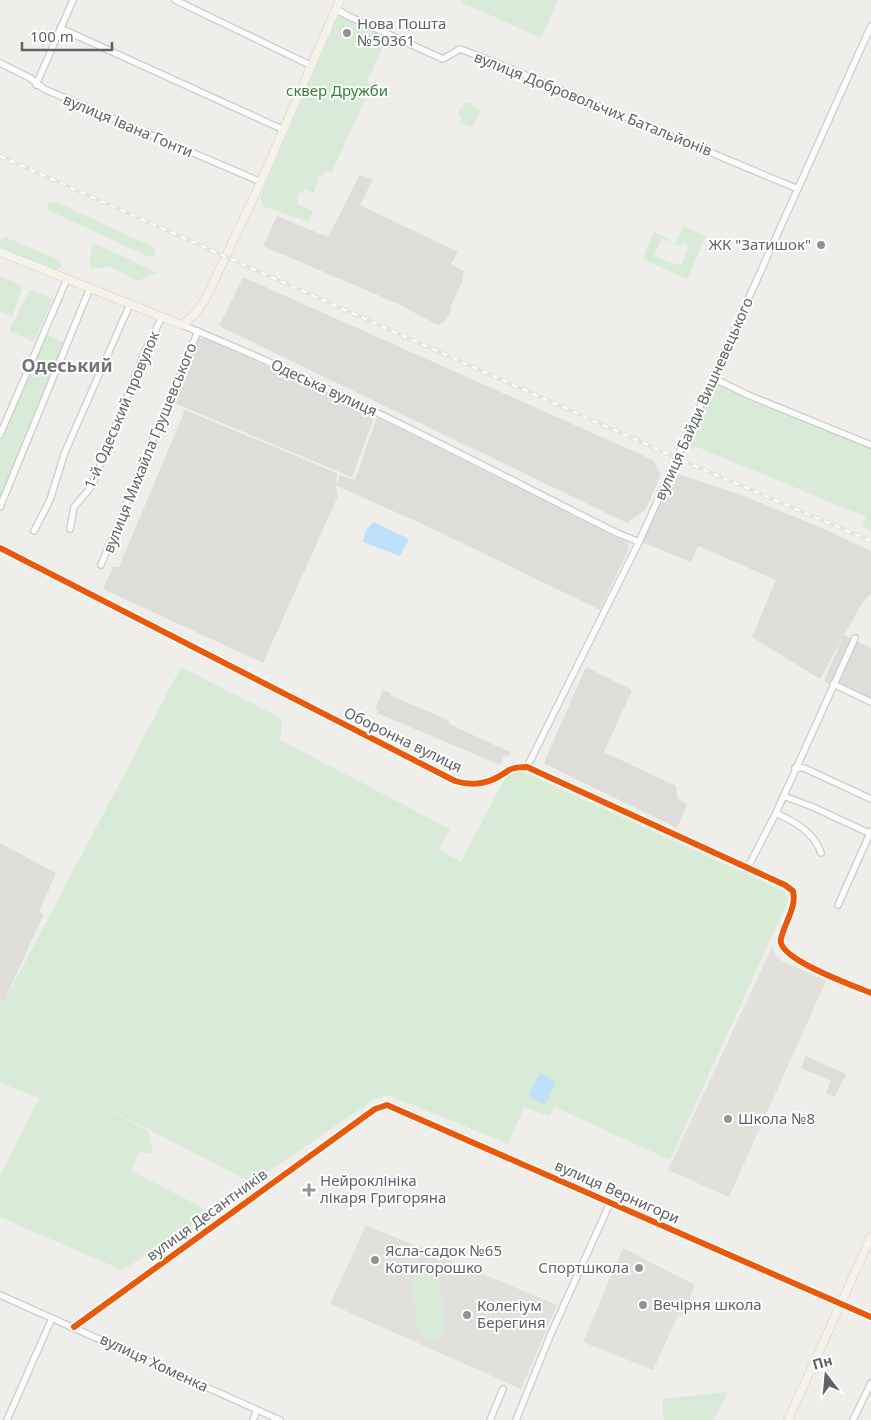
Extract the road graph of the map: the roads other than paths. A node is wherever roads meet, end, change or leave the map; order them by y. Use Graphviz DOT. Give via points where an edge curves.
graph roads {
  1 [pos="73,0"];
  2 [pos="175,0"];
  3 [pos="340,0"];
  4 [pos="336,9"];
  5 [pos="871,26"];
  6 [pos="60,28"];
  7 [pos="0,63"];
  8 [pos="312,66"];
  9 [pos="36,84"];
  10 [pos="284,130"];
  11 [pos="260,182"];
  12 [pos="798,189"];
  13 [pos="0,252"];
  14 [pos="67,279"];
  15 [pos="90,288"];
  16 [pos="130,304"];
  17 [pos="162,317"];
  18 [pos="182,325"];
  19 [pos="198,331"];
  20 [pos="714,378"];
  21 [pos="0,434"];
  22 [pos="871,445"];
  23 [pos="0,507"];
  24 [pos="70,529"];
  25 [pos="34,531"];
  26 [pos="639,542"];
  27 [pos="0,548"];
  28 [pos="101,565"];
  29 [pos="855,638"];
  30 [pos="833,684"];
  31 [pos="871,702"];
  32 [pos="527,768"];
  33 [pos="795,768"];
  34 [pos="783,796"];
  35 [pos="871,799"];
  36 [pos="776,813"];
  37 [pos="871,833"];
  38 [pos="821,853"];
  39 [pos="747,869"];
  40 [pos="838,905"];
  41 [pos="871,993"];
  42 [pos="354,1123"];
  43 [pos="610,1203"];
  44 [pos="871,1237"];
  45 [pos="0,1295"];
  46 [pos="841,1304"];
  47 [pos="871,1317"];
  48 [pos="52,1318"];
  49 [pos="74,1327"];
  50 [pos="871,1383"];
  51 [pos="504,1388"];
  52 [pos="257,1410"];
  53 [pos="7,1420"];
  54 [pos="253,1420"];
  55 [pos="280,1420"];
  56 [pos="490,1420"];
  57 [pos="516,1420"];
  58 [pos="788,1420"];
  59 [pos="853,1420"];
  1 -- 6 [label="street"];
  2 -- 8 [label="street"];
  3 -- 4 [label="main road, вулиця Михайла Грушевського"];
  4 -- 8 [label="main road, вулиця Михайла Грушевського"];
  4 -- 12 [label="street, вулиця Добровольчих Батальйонів" via="443,59 460,49"];
  5 -- 12 [label="street, вулиця Байди Вишневецького"];
  6 -- 9 [label="street"];
  6 -- 10 [label="street"];
  7 -- 9 [label="street, вулиця Івана Гонти"];
  8 -- 10 [label="main road, вулиця Михайла Грушевського"];
  9 -- 11 [label="street, вулиця Івана Гонти"];
  10 -- 11 [label="main road, вулиця Михайла Грушевського"];
  11 -- 18 [label="main road, вулиця Михайла Грушевського" via="203,303"];
  12 -- 20 [label="street, вулиця Байди Вишневецького"];
  13 -- 14 [label="main road, Одеська вулиця"];
  14 -- 15 [label="main road, Одеська вулиця"];
  14 -- 21 [label="street"];
  15 -- 16 [label="main road, Одеська вулиця"];
  15 -- 23 [label="street"];
  16 -- 17 [label="main road, Одеська вулиця"];
  16 -- 25 [label="street" via="65,452 50,500"];
  17 -- 18 [label="main road, Одеська вулиця"];
  17 -- 24 [label="street, 1-й Одеський провулок" via="145,351 92,486 74,507"];
  18 -- 19 [label="street, Одеська вулиця"];
  19 -- 26 [label="street, Одеська вулиця" via="391,420"];
  19 -- 28 [label="street, вулиця Михайла Грушевського"];
  20 -- 22 [label="street"];
  20 -- 26 [label="street, вулиця Байди Вишневецького"];
  26 -- 32 [label="street, вулиця Байди Вишневецького"];
  27 -- 32 [label="street, Оборонна вулиця" via="455,782 482,783 507,769"];
  29 -- 30 [label="street"];
  30 -- 31 [label="street"];
  30 -- 33 [label="street"];
  32 -- 39 [label="street"];
  33 -- 34 [label="street"];
  33 -- 35 [label="street" via="804,768"];
  34 -- 36 [label="street"];
  34 -- 37 [label="street"];
  36 -- 38 [label="street" via="812,836"];
  36 -- 39 [label="street"];
  37 -- 40 [label="street"];
  39 -- 41 [label="street" via="793,891 795,902 780,941 782,949 802,963"];
  42 -- 43 [label="street, вулиця Вернигори" via="378,1107 392,1106"];
  42 -- 49 [label="street, вулиця Десантників"];
  43 -- 46 [label="street, вулиця Вернигори"];
  43 -- 57 [label="street"];
  44 -- 46 [label="main road"];
  45 -- 48 [label="street, вулиця Хоменка"];
  46 -- 47 [label="street, вулиця Вернигори"];
  46 -- 58 [label="main road"];
  48 -- 49 [label="street, вулиця Хоменка"];
  48 -- 53 [label="street"];
  49 -- 52 [label="street, вулиця Хоменка"];
  50 -- 59 [label="street"];
  51 -- 56 [label="street"];
  52 -- 54 [label="street"];
  52 -- 55 [label="street, вулиця Хоменка"];
}
